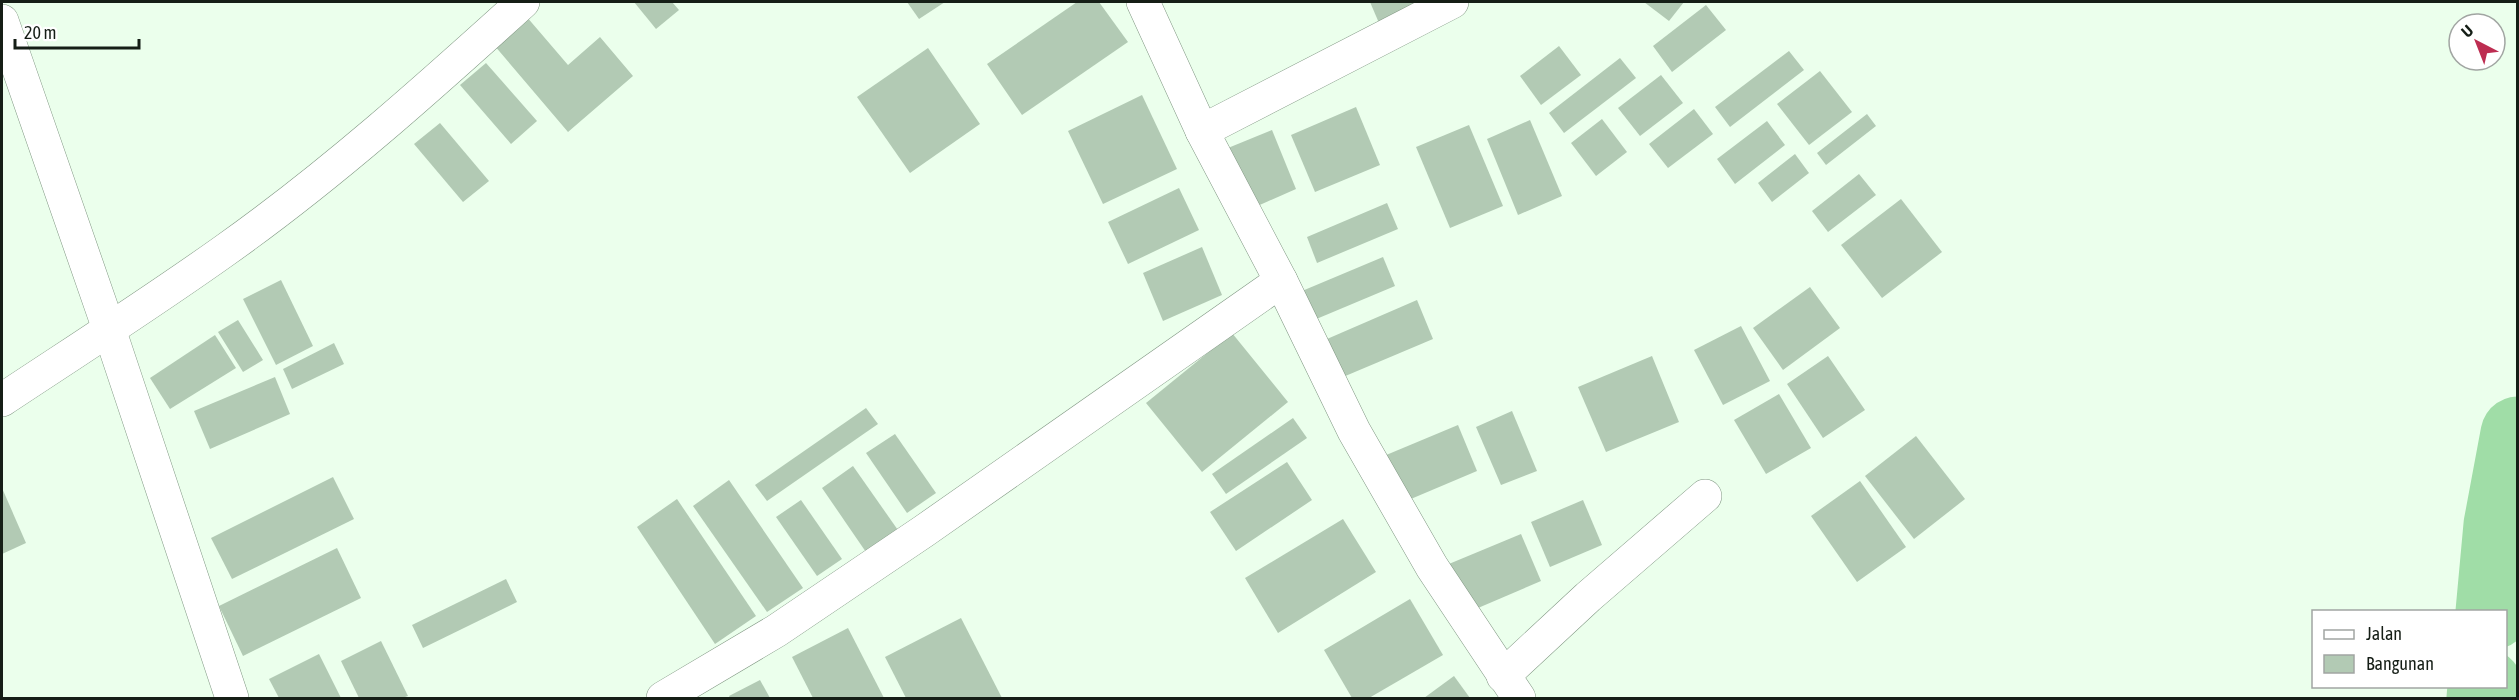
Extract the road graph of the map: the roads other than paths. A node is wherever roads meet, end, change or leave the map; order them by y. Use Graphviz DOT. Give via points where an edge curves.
graph roads {
  1 [pos="523,2"];
  2 [pos="1143,2"];
  3 [pos="1452,2"];
  4 [pos="2,21"];
  5 [pos="1202,131"];
  6 [pos="1281,282"];
  7 [pos="109,329"];
  8 [pos="2,400"];
  9 [pos="1705,496"];
  10 [pos="1511,687"];
  11 [pos="232,699"];
  12 [pos="663,699"];
  1 -- 7 [label="street" via="311,185 224,251"];
  2 -- 5 [label="street"];
  3 -- 5 [label="street"];
  4 -- 7 [label="street"];
  5 -- 6 [label="street"];
  6 -- 10 [label="street" via="1354,431 1432,567"];
  6 -- 12 [label="street" via="924,531 776,630"];
  7 -- 8 [label="street"];
  7 -- 11 [label="street"];
  9 -- 10 [label="street" via="1588,597"];
}
